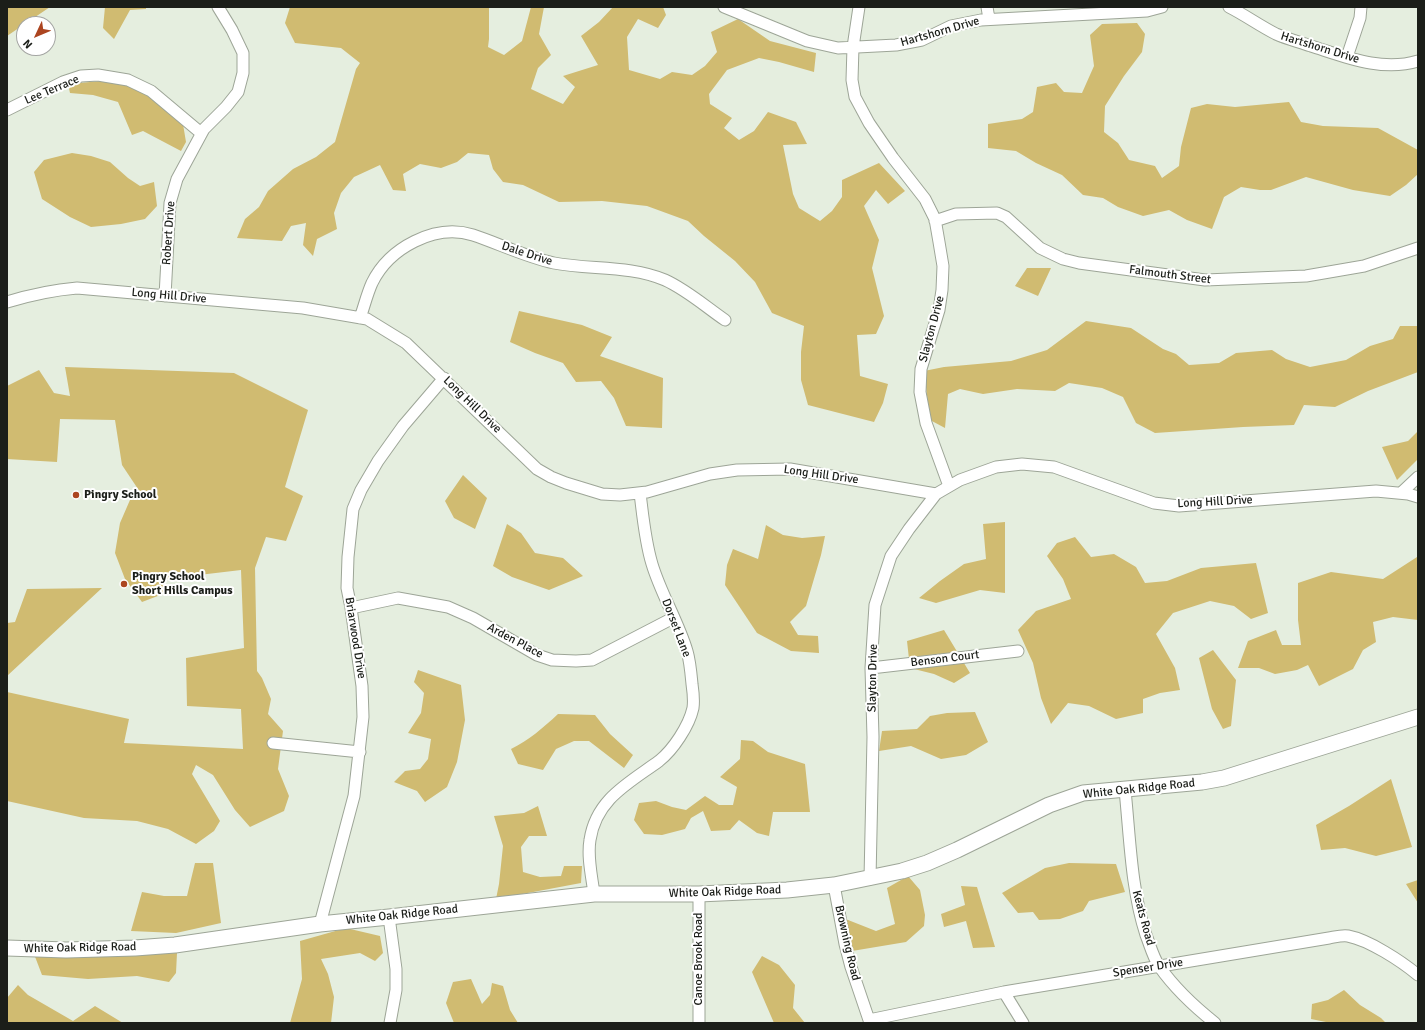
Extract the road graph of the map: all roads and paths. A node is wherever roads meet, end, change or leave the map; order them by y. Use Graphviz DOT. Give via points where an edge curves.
graph roads {
  1 [pos="218,7"];
  2 [pos="724,7"];
  3 [pos="859,7"];
  4 [pos="987,7"];
  5 [pos="1162,7"];
  6 [pos="1229,7"];
  7 [pos="1361,7"];
  8 [pos="989,19"];
  9 [pos="853,48"];
  10 [pos="1347,57"];
  11 [pos="1418,60"];
  12 [pos="7,110"];
  13 [pos="201,133"];
  14 [pos="935,221"];
  15 [pos="1418,248"];
  16 [pos="165,296"];
  17 [pos="7,302"];
  18 [pos="360,318"];
  19 [pos="725,320"];
  20 [pos="444,378"];
  21 [pos="1418,477"];
  22 [pos="949,486"];
  23 [pos="640,493"];
  24 [pos="1401,493"];
  25 [pos="936,494"];
  26 [pos="1418,497"];
  27 [pos="351,608"];
  28 [pos="673,618"];
  29 [pos="1018,651"];
  30 [pos="871,668"];
  31 [pos="1418,717"];
  32 [pos="273,743"];
  33 [pos="360,752"];
  34 [pos="1125,790"];
  35 [pos="870,879"];
  36 [pos="834,885"];
  37 [pos="594,894"];
  38 [pos="699,894"];
  39 [pos="389,917"];
  40 [pos="320,924"];
  41 [pos="7,948"];
  42 [pos="1160,966"];
  43 [pos="1418,975"];
  44 [pos="1004,992"];
  45 [pos="870,1021"];
  46 [pos="390,1023"];
  47 [pos="698,1023"];
  48 [pos="1023,1023"];
  49 [pos="1215,1023"];
  1 -- 13 [label="street, Robert Drive" via="243,53 243,73 238,92"];
  2 -- 9 [label="street, Hartshorn Drive" via="807,41 838,48"];
  3 -- 9 [label="street, Slayton Drive"];
  4 -- 8 [label="street"];
  5 -- 8 [label="street, Hartshorn Drive" via="1147,11"];
  6 -- 10 [label="street, Hartshorn Drive" via="1277,34"];
  7 -- 10 [label="street" via="1360,18"];
  8 -- 9 [label="street, Hartshorn Drive" via="951,26 922,40"];
  9 -- 14 [label="street, Slayton Drive" via="852,80 855,96 873,129 925,200"];
  10 -- 11 [label="street, Hartshorn Drive" via="1391,65"];
  12 -- 13 [label="street, Lee Terrace" via="63,82 81,76 98,75 128,80 151,91"];
  13 -- 16 [label="street, Robert Drive" via="177,179 170,203"];
  14 -- 15 [label="street, Falmouth Street" via="956,214 997,213 1006,217 1040,248 1063,259 1205,280 1306,276 1364,266"];
  14 -- 22 [label="street, Slayton Drive" via="943,266 942,290 939,310 921,369 920,392 926,423"];
  16 -- 17 [label="street, Long Hill Drive" via="77,288 52,290"];
  16 -- 18 [label="street, Long Hill Drive" via="303,308"];
  18 -- 19 [label="street, Dale Drive" via="372,283 390,258 423,238 454,232 472,235 553,263 628,271 664,280"];
  18 -- 20 [label="street, Long Hill Drive" via="367,319 406,343"];
  20 -- 23 [label="street, Long Hill Drive" via="537,469 566,483 602,494"];
  20 -- 27 [label="street, Briarwood Drive" via="403,426 361,490 353,509 347,588"];
  21 -- 24 [label="street"];
  22 -- 24 [label="street, Long Hill Drive" via="996,468 1022,464 1054,467 1154,503 1179,506 1376,491"];
  22 -- 25 [label="street, Long Hill Drive"];
  23 -- 25 [label="street, Long Hill Drive" via="710,474 737,470 790,469"];
  23 -- 28 [label="street, Dorset Lane" via="652,565"];
  24 -- 26 [label="street, Long Hill Drive"];
  25 -- 30 [label="street, Slayton Drive" via="891,556 875,605"];
  27 -- 28 [label="street, Arden Place" via="398,598 448,607 473,618 537,656 552,660 576,661 592,660"];
  27 -- 33 [label="street, Briarwood Drive" via="362,686"];
  28 -- 37 [label="street, Dorset Lane" via="687,652 692,675 693,708 673,747 605,804 595,820 589,849"];
  29 -- 30 [label="street, Benson Court"];
  30 -- 35 [label="street, Slayton Drive" via="873,737"];
  31 -- 34 [label="street, White Oak Ridge Road" via="1224,778"];
  32 -- 33 [label="street"];
  33 -- 40 [label="street, Briarwood Drive" via="354,796"];
  34 -- 35 [label="street, White Oak Ridge Road" via="1083,793 1049,805 927,863"];
  34 -- 42 [label="street, Keats Road" via="1135,890 1141,920"];
  35 -- 36 [label="street, White Oak Ridge Road"];
  36 -- 38 [label="street, White Oak Ridge Road"];
  36 -- 45 [label="street, Browning Road" via="851,967"];
  37 -- 38 [label="street, White Oak Ridge Road"];
  37 -- 39 [label="street, White Oak Ridge Road"];
  38 -- 47 [label="street, Canoe Brook Road"];
  39 -- 40 [label="street, White Oak Ridge Road"];
  39 -- 46 [label="street" via="396,969 396,990"];
  40 -- 41 [label="street, White Oak Ridge Road" via="135,948"];
  42 -- 43 [label="street, Spenser Drive" via="1346,936 1374,947"];
  42 -- 44 [label="street, Spenser Drive"];
  42 -- 49 [label="street, Keats Road" via="1182,992"];
  44 -- 45 [label="street, Spenser Drive"];
  44 -- 48 [label="street"];
}
